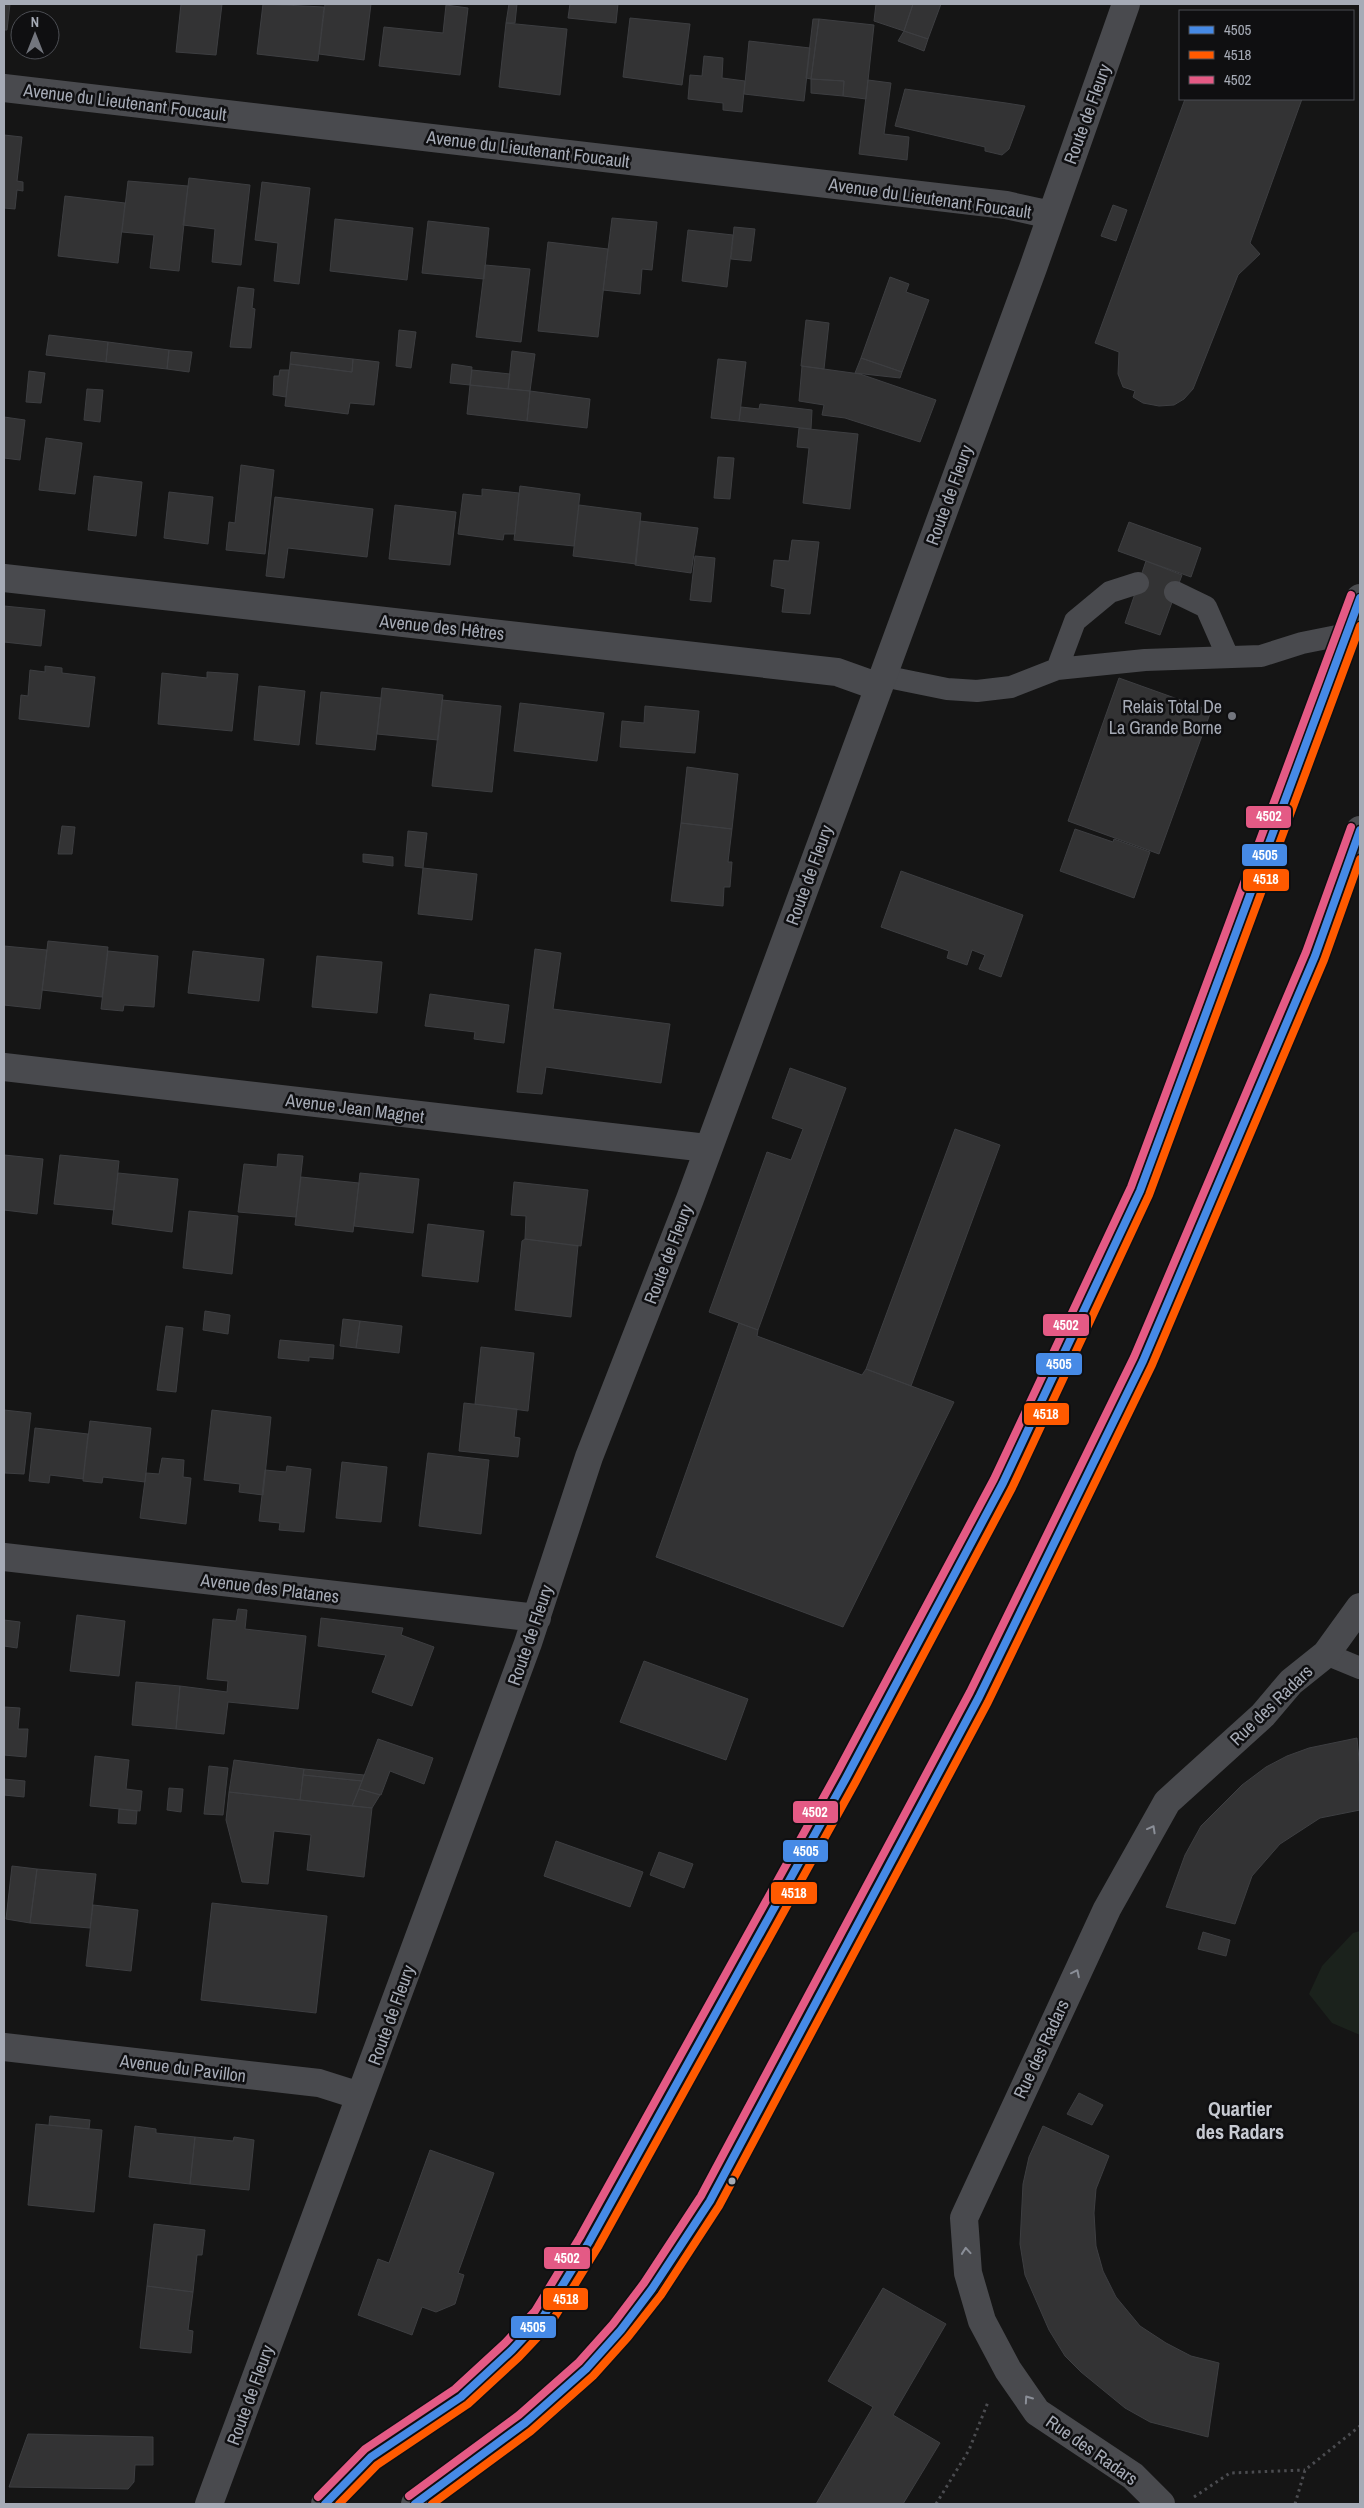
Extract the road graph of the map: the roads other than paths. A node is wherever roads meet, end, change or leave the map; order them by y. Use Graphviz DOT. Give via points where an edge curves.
graph roads {
  1 [pos="1126,4"];
  2 [pos="4,88"];
  3 [pos="1051,215"];
  4 [pos="4,578"];
  5 [pos="1138,583"];
  6 [pos="1176,592"];
  7 [pos="1360,598"];
  8 [pos="1347,634"];
  9 [pos="1228,657"];
  10 [pos="1057,669"];
  11 [pos="881,681"];
  12 [pos="1360,830"];
  13 [pos="4,1067"];
  14 [pos="707,1148"];
  15 [pos="4,1557"];
  16 [pos="1360,1607"];
  17 [pos="537,1618"];
  18 [pos="1326,1654"];
  19 [pos="1360,1668"];
  20 [pos="4,2047"];
  21 [pos="360,2096"];
  22 [pos="208,2504"];
  23 [pos="325,2504"];
  24 [pos="416,2504"];
  25 [pos="1161,2504"];
  1 -- 3 [label="street, Route de Fleury"];
  2 -- 3 [label="street, Avenue du Lieutenant Foucault" via="996,203"];
  3 -- 11 [label="street, Route de Fleury"];
  4 -- 11 [label="street, Avenue des Hêtres" via="837,672"];
  5 -- 10 [label="lane" via="1110,592 1075,621"];
  6 -- 9 [label="lane" via="1206,607"];
  7 -- 8 [label="main road"];
  8 -- 9 [label="lane" via="1261,656"];
  8 -- 23 [label="main road" via="1140,1192 1003,1483 846,1778 589,2242 543,2317 461,2397 371,2457"];
  9 -- 10 [label="lane"];
  10 -- 11 [label="lane" via="1011,687 977,691"];
  11 -- 14 [label="street, Route de Fleury"];
  12 -- 24 [label="main road" via="1315,956 1143,1361 979,1697 710,2201 666,2273 585,2370 519,2427"];
  13 -- 14 [label="street, Avenue Jean Magnet"];
  14 -- 17 [label="street, Route de Fleury" via="590,1457"];
  15 -- 17 [label="street, Avenue des Platanes"];
  16 -- 18 [label="street, Rue des Radars"];
  17 -- 21 [label="street, Route de Fleury"];
  18 -- 19 [label="lane"];
  25 -- 18 [label="street, Rue des Radars, one-way" via="1133,2476 1038,2412 1008,2370 980,2313 968,2273 964,2218 1107,1909 1167,1802 1264,1714 1291,1682"];
  20 -- 21 [label="street, Avenue du Pavillon" via="319,2083"];
  21 -- 22 [label="street, Route de Fleury"];
}
